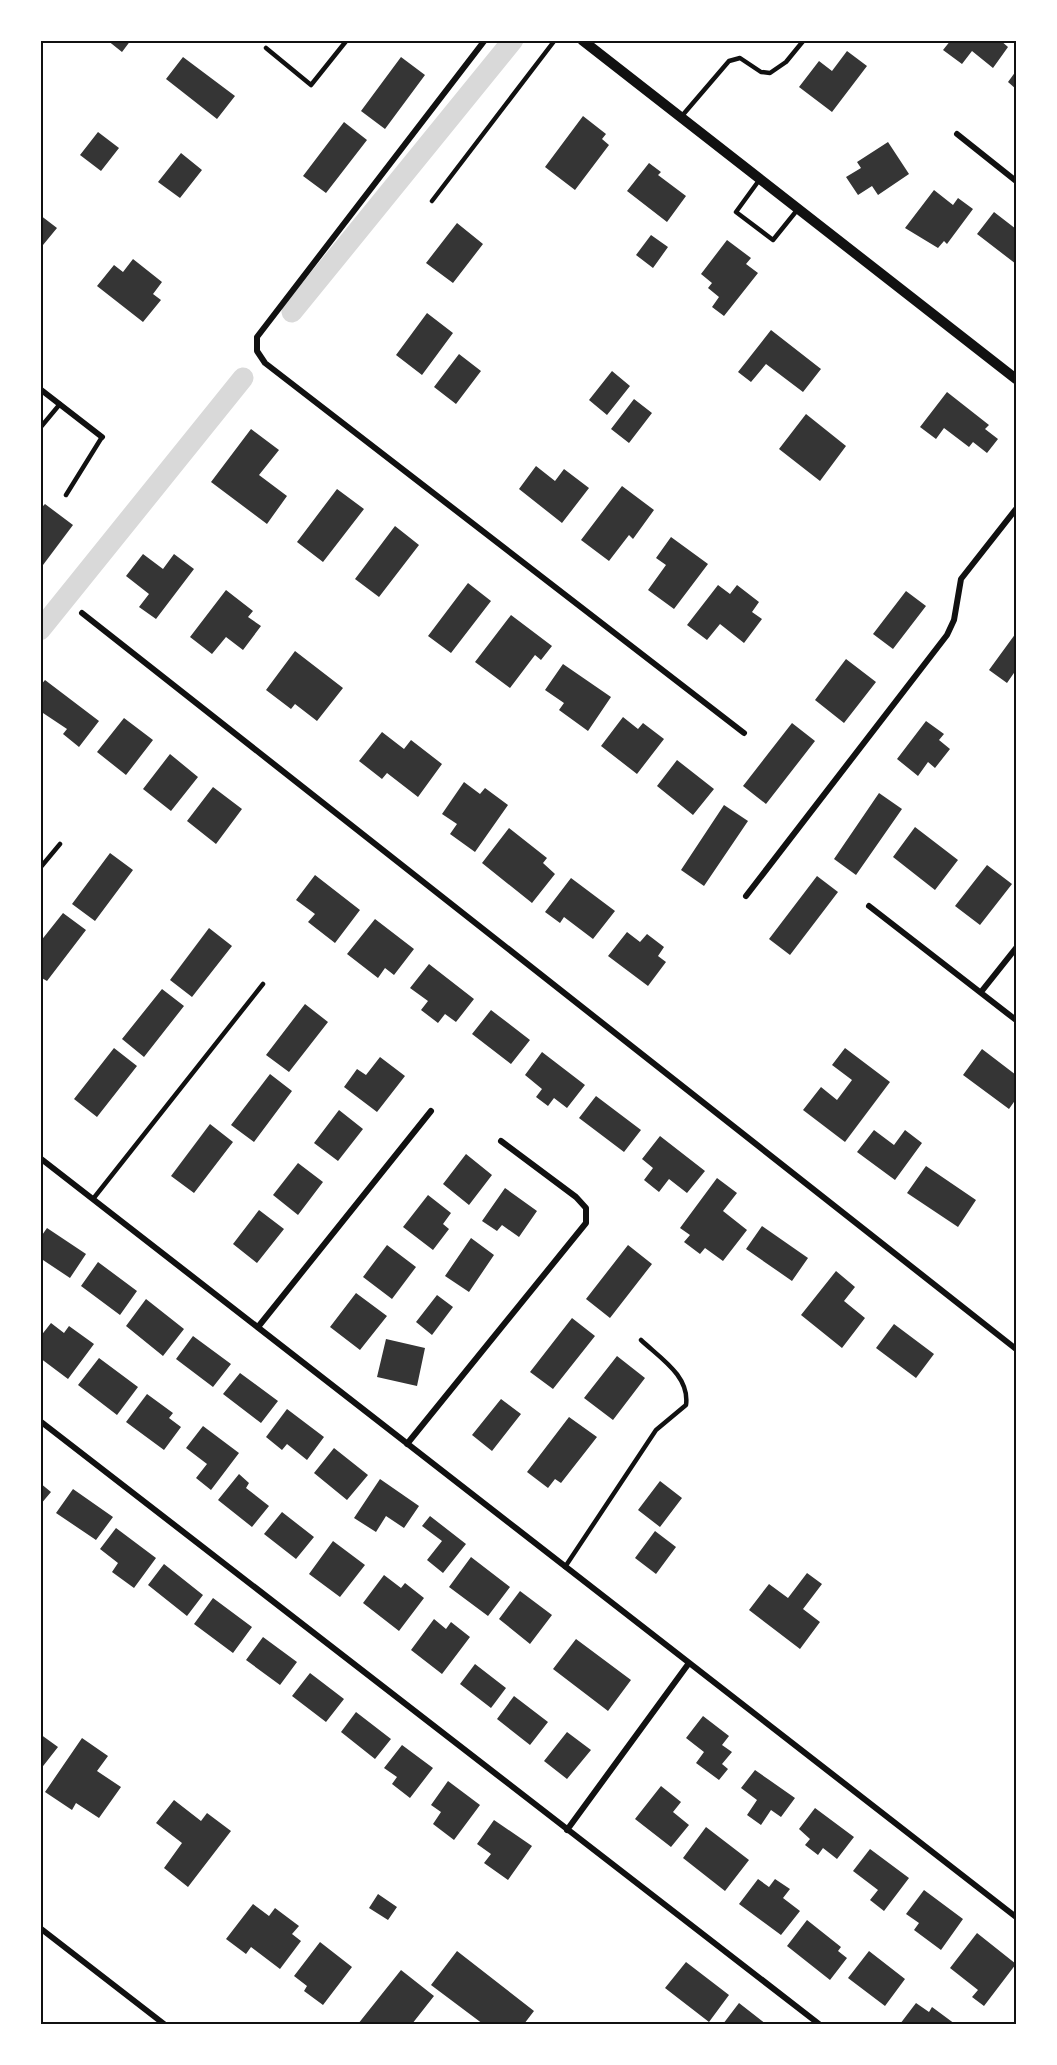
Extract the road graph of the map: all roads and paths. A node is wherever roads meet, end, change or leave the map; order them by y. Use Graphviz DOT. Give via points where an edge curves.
graph roads {
  1 [pos="346,40"];
  2 [pos="485,40"];
  3 [pos="555,40"];
  4 [pos="582,40"];
  5 [pos="804,40"];
  6 [pos="266,48"];
  7 [pos="680,117"];
  8 [pos="957,134"];
  9 [pos="760,179"];
  10 [pos="1017,181"];
  11 [pos="432,201"];
  12 [pos="798,209"];
  13 [pos="1017,379"];
  14 [pos="40,389"];
  15 [pos="60,404"];
  16 [pos="40,428"];
  17 [pos="102,437"];
  18 [pos="66,495"];
  19 [pos="1017,509"];
  20 [pos="82,614"];
  21 [pos="744,733"];
  22 [pos="60,844"];
  23 [pos="40,868"];
  24 [pos="746,896"];
  25 [pos="869,906"];
  26 [pos="1017,948"];
  27 [pos="263,984"];
  28 [pos="981,992"];
  29 [pos="1017,1020"];
  30 [pos="431,1111"];
  31 [pos="501,1141"];
  32 [pos="40,1158"];
  33 [pos="93,1199"];
  34 [pos="258,1327"];
  35 [pos="641,1340"];
  36 [pos="1017,1348"];
  37 [pos="40,1421"];
  38 [pos="407,1444"];
  39 [pos="565,1567"];
  40 [pos="689,1663"];
  41 [pos="567,1830"];
  42 [pos="1017,1917"];
  43 [pos="40,1928"];
  44 [pos="164,2025"];
  45 [pos="819,2025"];
  1 -- 6 [label="lane" via="311,85"];
  2 -- 21 [label="street" via="257,337 257,351 274,370"];
  3 -- 11 [label="lane"];
  4 -- 7 [label="street"];
  5 -- 7 [label="lane" via="786,62 770,73 761,72 740,58 729,61"];
  7 -- 9 [label="street"];
  8 -- 10 [label="street"];
  9 -- 12 [label="street"];
  9 -- 12 [label="lane" via="736,212 773,240"];
  12 -- 13 [label="street"];
  14 -- 15 [label="street"];
  15 -- 16 [label="lane"];
  15 -- 17 [label="street"];
  17 -- 18 [label="lane"];
  19 -- 24 [label="street" via="961,579 954,620 947,635"];
  20 -- 36 [label="street"];
  22 -- 23 [label="lane"];
  25 -- 28 [label="street"];
  26 -- 28 [label="street"];
  27 -- 33 [label="lane"];
  28 -- 29 [label="street"];
  30 -- 34 [label="street"];
  31 -- 38 [label="street" via="576,1197 586,1208 586,1223"];
  32 -- 33 [label="street"];
  33 -- 34 [label="street"];
  34 -- 38 [label="street"];
  35 -- 39 [label="lane" via="678,1374 688,1391 686,1405 656,1430"];
  37 -- 41 [label="street"];
  38 -- 39 [label="street"];
  39 -- 40 [label="street"];
  40 -- 41 [label="street"];
  40 -- 42 [label="street"];
  41 -- 45 [label="street"];
  43 -- 44 [label="street"];
}
